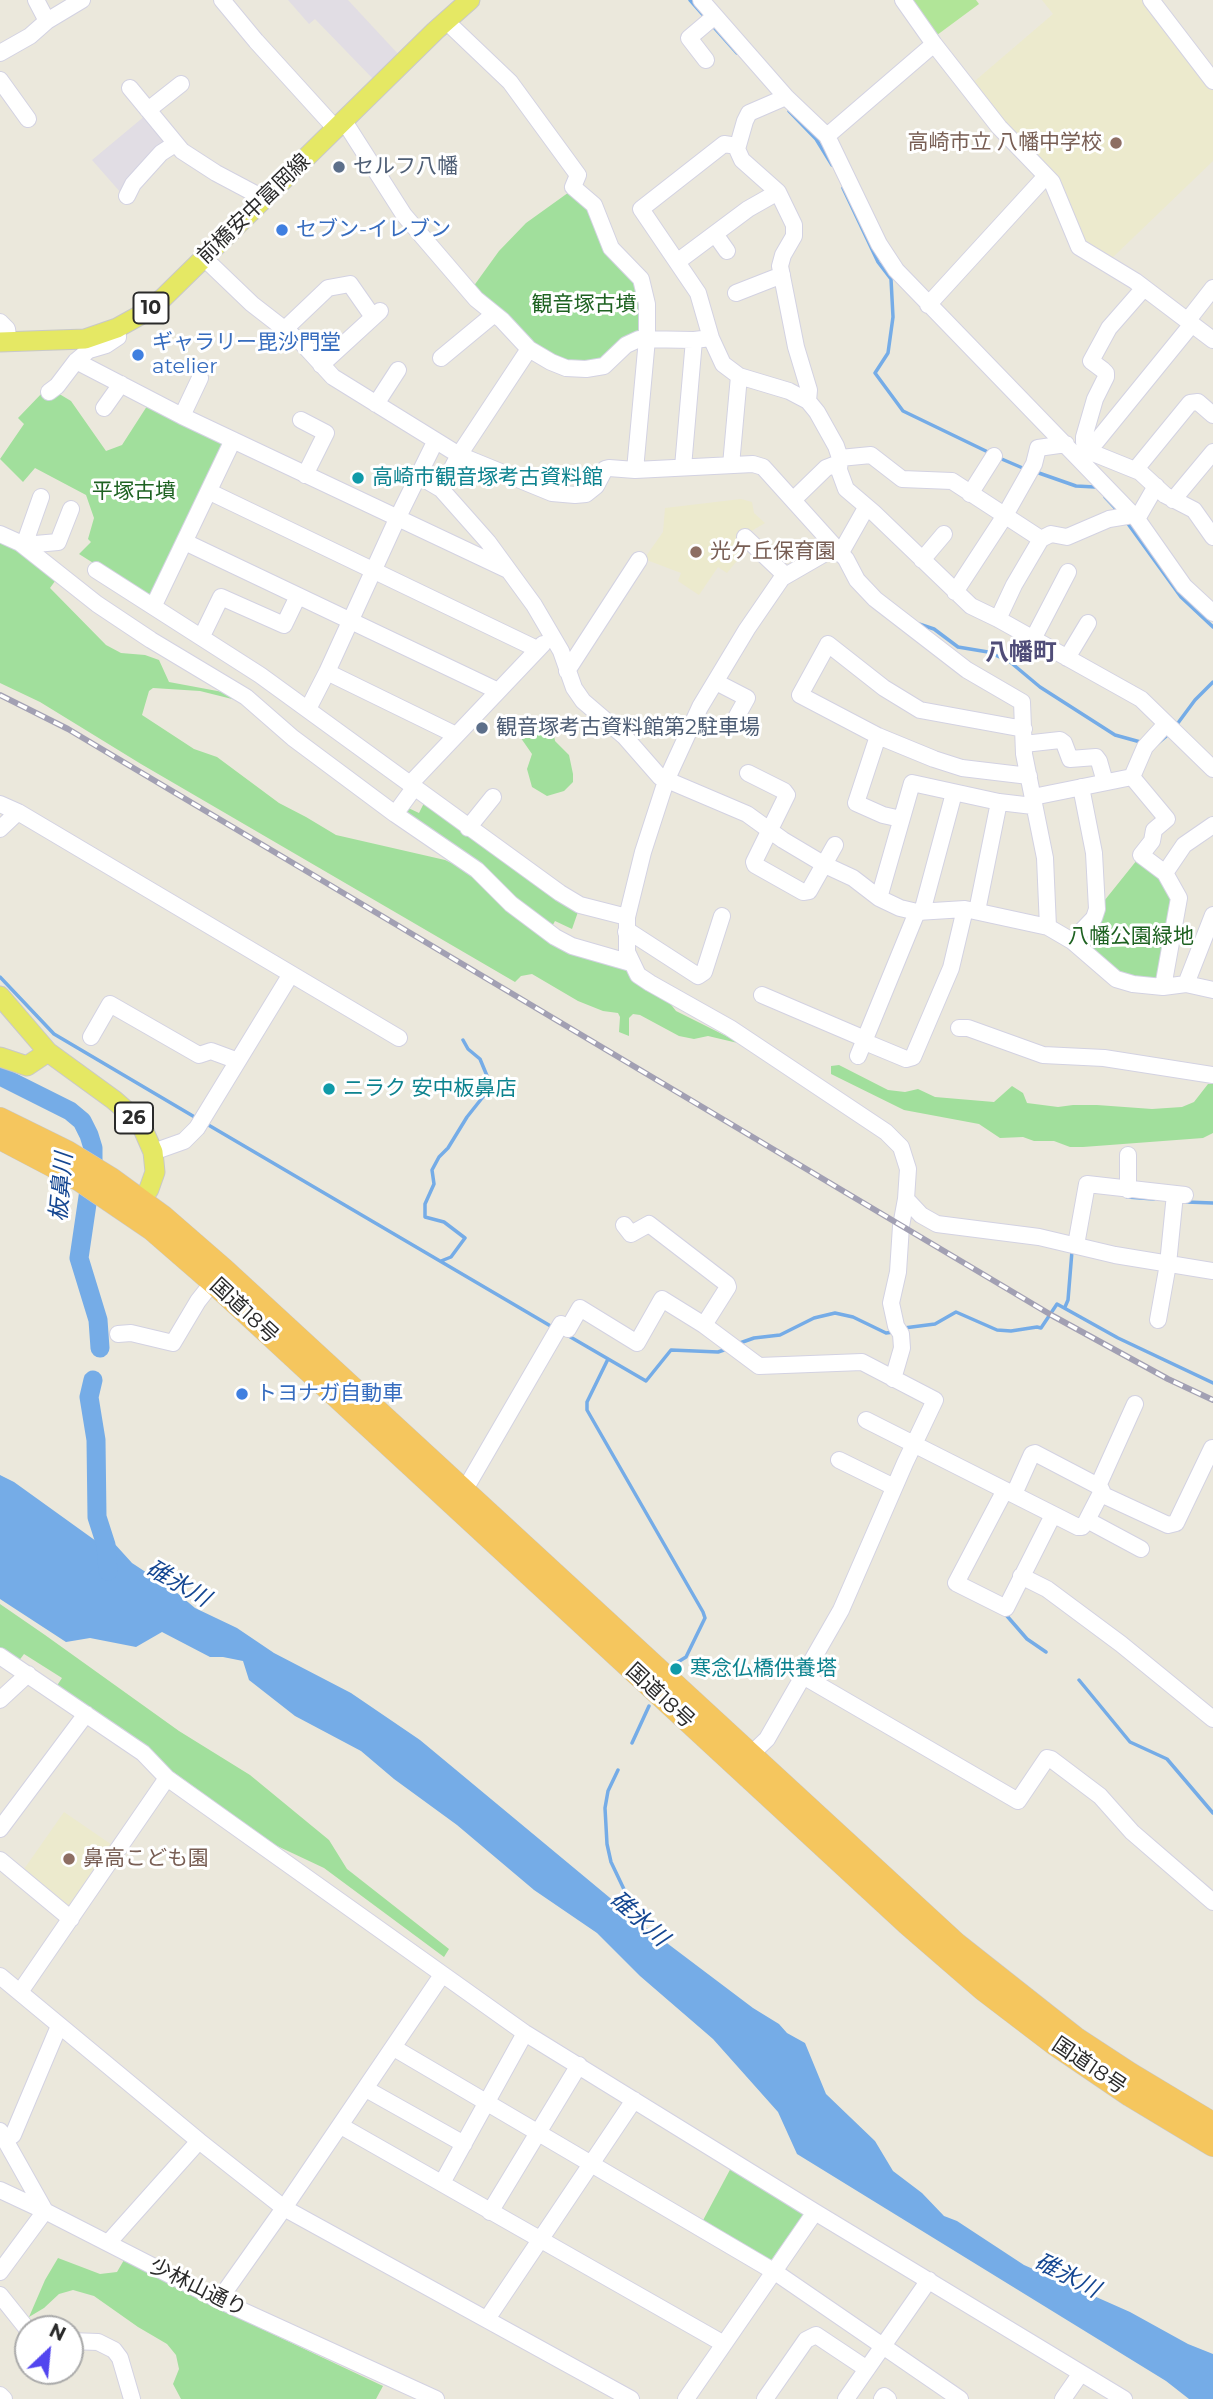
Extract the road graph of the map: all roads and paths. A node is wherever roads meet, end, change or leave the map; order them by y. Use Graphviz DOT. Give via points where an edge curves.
graph roads {
  1 [pos="36,0"];
  2 [pos="82,0"];
  3 [pos="222,0"];
  4 [pos="470,0"];
  5 [pos="701,0"];
  6 [pos="903,0"];
  7 [pos="1151,0"];
  8 [pos="715,16"];
  9 [pos="47,21"];
  10 [pos="446,21"];
  11 [pos="934,44"];
  12 [pos="0,53"];
  13 [pos="706,60"];
  14 [pos="0,80"];
  15 [pos="1213,81"];
  16 [pos="181,84"];
  17 [pos="130,88"];
  18 [pos="786,97"];
  19 [pos="148,110"];
  20 [pos="28,119"];
  21 [pos="340,125"];
  22 [pos="827,136"];
  23 [pos="175,144"];
  24 [pos="737,146"];
  25 [pos="1046,176"];
  26 [pos="778,191"];
  27 [pos="127,196"];
  28 [pos="265,198"];
  29 [pos="715,234"];
  30 [pos="726,251"];
  31 [pos="204,258"];
  32 [pos="677,262"];
  33 [pos="782,275"];
  34 [pos="1144,288"];
  35 [pos="1213,288"];
  36 [pos="736,293"];
  37 [pos="928,304"];
  38 [pos="493,314"];
  39 [pos="0,322"];
  40 [pos="1190,322"];
  41 [pos="117,328"];
  42 [pos="286,328"];
  43 [pos="647,339"];
  44 [pos="703,339"];
  45 [pos="1213,340"];
  46 [pos="4,342"];
  47 [pos="529,349"];
  48 [pos="441,358"];
  49 [pos="76,360"];
  50 [pos="321,365"];
  51 [pos="398,370"];
  52 [pos="739,376"];
  53 [pos="200,378"];
  54 [pos="121,384"];
  55 [pos="49,392"];
  56 [pos="808,401"];
  57 [pos="376,404"];
  58 [pos="104,408"];
  59 [pos="1213,415"];
  60 [pos="181,416"];
  61 [pos="301,420"];
  62 [pos="233,440"];
  63 [pos="435,442"];
  64 [pos="1066,444"];
  65 [pos="1213,452"];
  66 [pos="459,455"];
  67 [pos="1085,455"];
  68 [pos="994,456"];
  69 [pos="840,460"];
  70 [pos="731,465"];
  71 [pos="683,467"];
  72 [pos="635,470"];
  73 [pos="1136,470"];
  74 [pos="305,475"];
  75 [pos="419,476"];
  76 [pos="1156,486"];
  77 [pos="441,489"];
  78 [pos="210,492"];
  79 [pos="970,494"];
  80 [pos="41,497"];
  81 [pos="793,500"];
  82 [pos="1173,500"];
  83 [pos="866,508"];
  84 [pos="72,509"];
  85 [pos="1004,517"];
  86 [pos="1135,517"];
  87 [pos="397,519"];
  88 [pos="0,534"];
  89 [pos="944,534"];
  90 [pos="745,537"];
  91 [pos="1213,537"];
  92 [pos="1041,539"];
  93 [pos="184,542"];
  94 [pos="24,545"];
  95 [pos="837,551"];
  96 [pos="639,560"];
  97 [pos="922,560"];
  98 [pos="96,570"];
  99 [pos="374,570"];
  100 [pos="510,571"];
  101 [pos="1068,572"];
  102 [pos="785,575"];
  103 [pos="955,592"];
  104 [pos="298,596"];
  105 [pos="154,605"];
  106 [pos="1213,613"];
  107 [pos="998,619"];
  108 [pos="351,622"];
  109 [pos="1088,623"];
  110 [pos="552,635"];
  111 [pos="202,636"];
  112 [pos="1033,639"];
  113 [pos="217,646"];
  114 [pos="537,649"];
  115 [pos="1067,658"];
  116 [pos="203,671"];
  117 [pos="568,671"];
  118 [pos="327,672"];
  119 [pos="716,682"];
  120 [pos="498,691"];
  121 [pos="308,709"];
  122 [pos="737,716"];
  123 [pos="1166,724"];
  124 [pos="456,735"];
  125 [pos="878,736"];
  126 [pos="1024,736"];
  127 [pos="1213,769"];
  128 [pos="748,773"];
  129 [pos="1029,776"];
  130 [pos="1132,777"];
  131 [pos="666,782"];
  132 [pos="1105,782"];
  133 [pos="412,786"];
  134 [pos="1080,787"];
  135 [pos="954,793"];
  136 [pos="493,797"];
  137 [pos="1033,801"];
  138 [pos="999,802"];
  139 [pos="0,804"];
  140 [pos="18,812"];
  141 [pos="395,814"];
  142 [pos="901,819"];
  143 [pos="1213,825"];
  144 [pos="468,828"];
  145 [pos="0,829"];
  146 [pos="771,830"];
  147 [pos="835,845"];
  148 [pos="825,865"];
  149 [pos="1165,873"];
  150 [pos="879,898"];
  151 [pos="971,910"];
  152 [pos="919,912"];
  153 [pos="1213,915"];
  154 [pos="722,916"];
  155 [pos="626,925"];
  156 [pos="1048,927"];
  157 [pos="1072,941"];
  158 [pos="631,963"];
  159 [pos="292,974"];
  160 [pos="1186,984"];
  161 [pos="1163,987"];
  162 [pos="1213,990"];
  163 [pos="762,995"];
  164 [pos="0,996"];
  165 [pos="958,1028"];
  166 [pos="91,1037"];
  167 [pos="399,1038"];
  168 [pos="863,1046"];
  169 [pos="48,1052"];
  170 [pos="0,1057"];
  171 [pos="238,1061"];
  172 [pos="1213,1074"];
  173 [pos="0,1119"];
  174 [pos="0,1139"];
  175 [pos="153,1152"];
  176 [pos="1128,1155"];
  177 [pos="89,1175"];
  178 [pos="1128,1190"];
  179 [pos="906,1199"];
  180 [pos="137,1208"];
  181 [pos="624,1225"];
  182 [pos="1076,1245"];
  183 [pos="1168,1264"];
  184 [pos="1213,1271"];
  185 [pos="213,1282"];
  186 [pos="1158,1320"];
  187 [pos="704,1325"];
  188 [pos="118,1334"];
  189 [pos="893,1379"];
  190 [pos="1135,1404"];
  191 [pos="866,1420"];
  192 [pos="915,1443"];
  193 [pos="1212,1448"];
  194 [pos="838,1460"];
  195 [pos="1205,1480"];
  196 [pos="894,1487"];
  197 [pos="1099,1490"];
  198 [pos="1010,1492"];
  199 [pos="459,1499"];
  200 [pos="1053,1515"];
  201 [pos="1087,1520"];
  202 [pos="1141,1549"];
  203 [pos="1021,1576"];
  204 [pos="0,1656"];
  205 [pos="28,1674"];
  206 [pos="803,1676"];
  207 [pos="0,1700"];
  208 [pos="86,1714"];
  209 [pos="1213,1719"];
  210 [pos="744,1762"];
  211 [pos="167,1778"];
  212 [pos="0,1829"];
  213 [pos="0,1860"];
  214 [pos="1213,1902"];
  215 [pos="71,1919"];
  216 [pos="442,1975"];
  217 [pos="0,1976"];
  218 [pos="20,1992"];
  219 [pos="59,2026"];
  220 [pos="525,2033"];
  221 [pos="394,2048"];
  222 [pos="579,2065"];
  223 [pos="366,2089"];
  224 [pos="634,2100"];
  225 [pos="487,2103"];
  226 [pos="1213,2124"];
  227 [pos="341,2126"];
  228 [pos="539,2132"];
  229 [pos="2,2136"];
  230 [pos="199,2141"];
  231 [pos="464,2144"];
  232 [pos="1213,2145"];
  233 [pos="592,2165"];
  234 [pos="442,2183"];
  235 [pos="0,2190"];
  236 [pos="284,2208"];
  237 [pos="45,2211"];
  238 [pos="490,2212"];
  239 [pos="815,2212"];
  240 [pos="540,2240"];
  241 [pos="108,2243"];
  242 [pos="0,2272"];
  243 [pos="775,2272"];
  244 [pos="929,2280"];
  245 [pos="0,2295"];
  246 [pos="219,2300"];
  247 [pos="16,2315"];
  248 [pos="487,2319"];
  249 [pos="84,2342"];
  250 [pos="724,2344"];
  251 [pos="882,2346"];
  252 [pos="867,2370"];
  253 [pos="1081,2373"];
  254 [pos="0,2395"];
  255 [pos="4,2399"];
  256 [pos="132,2399"];
  257 [pos="436,2399"];
  258 [pos="631,2399"];
  259 [pos="686,2399"];
  260 [pos="765,2399"];
  261 [pos="846,2399"];
  262 [pos="882,2399"];
  263 [pos="888,2399"];
  264 [pos="960,2399"];
  265 [pos="1063,2399"];
  266 [pos="1124,2399"];
  1 -- 9 [label="street"];
  2 -- 9 [label="street"];
  3 -- 21 [label="street" via="263,50"];
  4 -- 10 [label="main road, 前橋安中富岡線 / 10"];
  5 -- 8 [label="street"];
  6 -- 11 [label="street"];
  7 -- 15 [label="street"];
  8 -- 13 [label="street" via="689,38"];
  8 -- 18 [label="street"];
  9 -- 12 [label="street"];
  10 -- 21 [label="main road, 前橋安中富岡線 / 10"];
  10 -- 43 [label="street" via="510,82 578,175 573,187 594,205 611,248 640,279 647,304"];
  11 -- 22 [label="street"];
  11 -- 25 [label="street" via="999,127"];
  14 -- 20 [label="street"];
  16 -- 19 [label="street"];
  17 -- 19 [label="street"];
  18 -- 22 [label="street"];
  18 -- 24 [label="street" via="749,113"];
  19 -- 23 [label="street"];
  21 -- 28 [label="main road, 前橋安中富岡線 / 10"];
  21 -- 38 [label="street" via="404,215"];
  22 -- 37 [label="street" via="886,257"];
  23 -- 27 [label="street" via="161,153"];
  23 -- 28 [label="street" via="191,158"];
  24 -- 26 [label="street" via="742,160"];
  24 -- 32 [label="street" via="724,144 641,209"];
  25 -- 34 [label="street" via="1079,247"];
  25 -- 37 [label="street"];
  26 -- 29 [label="street"];
  26 -- 33 [label="street" via="795,232 781,261"];
  28 -- 31 [label="main road, 前橋安中富岡線 / 10"];
  29 -- 30 [label="street"];
  29 -- 32 [label="street"];
  31 -- 41 [label="main road, 前橋安中富岡線 / 10" via="163,298"];
  31 -- 42 [label="street" via="252,304"];
  32 -- 44 [label="street" via="698,293"];
  33 -- 36 [label="street"];
  33 -- 56 [label="street"];
  34 -- 40 [label="street"];
  34 -- 67 [label="street" via="1109,328 1091,361 1106,373 1084,437"];
  35 -- 40 [label="street"];
  37 -- 64 [label="street"];
  38 -- 47 [label="street"];
  38 -- 48 [label="street"];
  39 -- 46 [label="street" via="8,332"];
  40 -- 45 [label="street"];
  40 -- 67 [label="street"];
  41 -- 46 [label="main road, 前橋安中富岡線 / 10" via="85,339"];
  41 -- 49 [label="street" via="118,337"];
  42 -- 50 [label="street"];
  42 -- 50 [label="street" via="328,288 350,284 377,314"];
  43 -- 44 [label="street"];
  43 -- 47 [label="street" via="634,341 604,366 586,369 566,368"];
  43 -- 72 [label="street"];
  44 -- 52 [label="street"];
  44 -- 71 [label="street"];
  47 -- 66 [label="street"];
  49 -- 54 [label="street"];
  49 -- 55 [label="street"];
  50 -- 57 [label="street"];
  51 -- 57 [label="street"];
  52 -- 56 [label="street"];
  52 -- 70 [label="street"];
  53 -- 60 [label="street"];
  54 -- 58 [label="street"];
  54 -- 60 [label="street"];
  56 -- 69 [label="street" via="830,433"];
  57 -- 63 [label="street"];
  59 -- 73 [label="street" via="1198,402 1190,403"];
  60 -- 62 [label="street"];
  61 -- 74 [label="street" via="326,433"];
  62 -- 74 [label="street"];
  62 -- 78 [label="street"];
  63 -- 66 [label="street"];
  63 -- 75 [label="street"];
  64 -- 67 [label="street"];
  64 -- 85 [label="street" via="1038,448"];
  65 -- 82 [label="street"];
  66 -- 72 [label="street" via="562,494 586,494 605,469"];
  66 -- 77 [label="street"];
  67 -- 73 [label="street"];
  67 -- 86 [label="street"];
  68 -- 79 [label="street"];
  69 -- 79 [label="street" via="871,455 902,479 952,481"];
  69 -- 81 [label="street"];
  69 -- 83 [label="street" via="842,482"];
  70 -- 71 [label="street"];
  70 -- 81 [label="street" via="763,467"];
  71 -- 72 [label="street"];
  73 -- 76 [label="street"];
  74 -- 87 [label="street"];
  75 -- 77 [label="street"];
  75 -- 87 [label="street"];
  76 -- 82 [label="street"];
  76 -- 86 [label="street"];
  77 -- 100 [label="street"];
  78 -- 93 [label="street"];
  78 -- 99 [label="street"];
  79 -- 85 [label="street"];
  80 -- 94 [label="street"];
  81 -- 95 [label="street"];
  82 -- 91 [label="street" via="1194,510"];
  83 -- 95 [label="street"];
  83 -- 97 [label="street"];
  84 -- 94 [label="street" via="58,542"];
  85 -- 92 [label="street"];
  85 -- 103 [label="street"];
  86 -- 92 [label="street" via="1109,519 1067,537 1051,534"];
  86 -- 106 [label="street" via="1184,586"];
  87 -- 99 [label="street"];
  87 -- 100 [label="street"];
  88 -- 94 [label="street"];
  89 -- 97 [label="street"];
  90 -- 102 [label="street"];
  92 -- 107 [label="street"];
  93 -- 104 [label="street"];
  93 -- 105 [label="street"];
  94 -- 116 [label="street" via="97,604"];
  95 -- 102 [label="street"];
  95 -- 126 [label="street" via="875,599 967,670 1022,702"];
  96 -- 117 [label="street"];
  97 -- 103 [label="street"];
  98 -- 105 [label="street"];
  99 -- 108 [label="street"];
  99 -- 114 [label="street"];
  100 -- 110 [label="street"];
  101 -- 112 [label="street"];
  102 -- 119 [label="street"];
  103 -- 107 [label="street"];
  104 -- 108 [label="street"];
  104 -- 111 [label="street" via="284,625 221,597"];
  105 -- 111 [label="street"];
  107 -- 112 [label="street"];
  108 -- 118 [label="street"];
  108 -- 120 [label="street"];
  109 -- 115 [label="street"];
  110 -- 114 [label="street"];
  110 -- 117 [label="street"];
  111 -- 113 [label="street"];
  112 -- 115 [label="street"];
  113 -- 116 [label="street"];
  113 -- 121 [label="street"];
  114 -- 120 [label="street"];
  115 -- 123 [label="street" via="1142,699"];
  116 -- 141 [label="street" via="246,697"];
  117 -- 131 [label="street" via="583,701 625,737"];
  118 -- 121 [label="street"];
  118 -- 124 [label="street"];
  119 -- 122 [label="street" via="747,698"];
  119 -- 131 [label="street"];
  120 -- 124 [label="street"];
  121 -- 133 [label="street"];
  123 -- 127 [label="street"];
  123 -- 130 [label="street" via="1145,747"];
  124 -- 133 [label="street"];
  125 -- 126 [label="street" via="800,695 828,644 920,710"];
  125 -- 129 [label="street" via="962,768"];
  125 -- 142 [label="street" via="856,803"];
  126 -- 129 [label="street"];
  126 -- 132 [label="street" via="1062,740 1070,759 1096,757"];
  128 -- 146 [label="street" via="787,794"];
  129 -- 137 [label="street"];
  130 -- 132 [label="street"];
  130 -- 149 [label="street" via="1167,819 1154,830 1141,855"];
  131 -- 146 [label="street" via="747,814"];
  131 -- 155 [label="street"];
  132 -- 134 [label="street"];
  133 -- 141 [label="street"];
  133 -- 144 [label="street"];
  134 -- 137 [label="street"];
  134 -- 157 [label="street" via="1094,853 1097,908 1094,918"];
  135 -- 138 [label="street"];
  135 -- 142 [label="street" via="912,783"];
  135 -- 152 [label="street"];
  136 -- 144 [label="street"];
  137 -- 138 [label="street"];
  137 -- 156 [label="street" via="1045,858"];
  138 -- 151 [label="street"];
  139 -- 140 [label="street"];
  140 -- 145 [label="street"];
  140 -- 159 [label="street"];
  141 -- 158 [label="street" via="477,870 511,904 555,936 572,946"];
  142 -- 150 [label="street"];
  143 -- 149 [label="street" via="1184,845"];
  144 -- 155 [label="street" via="570,899"];
  146 -- 148 [label="street"];
  146 -- 148 [label="street" via="755,865 803,892 809,891"];
  147 -- 148 [label="street"];
  148 -- 150 [label="street" via="853,878"];
  149 -- 161 [label="street" via="1179,898"];
  150 -- 152 [label="street"];
  151 -- 152 [label="street"];
  151 -- 156 [label="street"];
  151 -- 168 [label="street" via="913,1057"];
  152 -- 168 [label="street"];
  153 -- 160 [label="street"];
  154 -- 155 [label="street" via="704,972 698,976"];
  155 -- 158 [label="street"];
  156 -- 157 [label="street"];
  157 -- 161 [label="street" via="1116,979"];
  158 -- 179 [label="street" via="650,983 730,1028 895,1139 906,1160"];
  159 -- 167 [label="street"];
  159 -- 171 [label="street"];
  160 -- 161 [label="street"];
  160 -- 162 [label="street"];
  163 -- 168 [label="street"];
  164 -- 169 [label="main road, 26"];
  165 -- 172 [label="street" via="1043,1055 1104,1058"];
  166 -- 171 [label="street" via="110,1004 199,1055 211,1051"];
  169 -- 170 [label="main road" via="27,1066"];
  169 -- 175 [label="main road, 26" via="130,1114"];
  171 -- 175 [label="street" via="191,1135"];
  173 -- 177 [label="highway" via="38,1137"];
  174 -- 177 [label="highway"];
  175 -- 180 [label="main road, 26" via="155,1172"];
  176 -- 178 [label="street"];
  177 -- 180 [label="highway"];
  178 -- 182 [label="street" via="1087,1184"];
  178 -- 183 [label="street" via="1180,1195"];
  179 -- 182 [label="street" via="937,1224"];
  179 -- 189 [label="street" via="891,1303 902,1348"];
  180 -- 185 [label="highway, 国道18号" via="152,1229"];
  180 -- 199 [label="highway, 国道18号" via="198,1246"];
  181 -- 187 [label="street" via="631,1234 649,1224 727,1284"];
  182 -- 183 [label="street"];
  183 -- 184 [label="street"];
  183 -- 186 [label="street"];
  185 -- 188 [label="street" via="173,1343"];
  185 -- 199 [label="highway, 国道18号"];
  187 -- 189 [label="street" via="759,1366 862,1362"];
  187 -- 199 [label="street" via="662,1299 637,1343 580,1308 568,1329 561,1324"];
  189 -- 192 [label="street" via="935,1400"];
  190 -- 197 [label="street"];
  191 -- 192 [label="street"];
  192 -- 196 [label="street"];
  192 -- 198 [label="street"];
  193 -- 195 [label="street"];
  194 -- 196 [label="street"];
  195 -- 197 [label="street" via="1176,1523 1168,1524"];
  196 -- 206 [label="street" via="850,1593"];
  197 -- 198 [label="street" via="1035,1453"];
  197 -- 201 [label="street"];
  198 -- 200 [label="street"];
  198 -- 203 [label="street" via="956,1583 1006,1608"];
  199 -- 210 [label="highway, 国道18号"];
  200 -- 201 [label="street" via="1078,1527"];
  200 -- 203 [label="street"];
  201 -- 202 [label="street"];
  203 -- 209 [label="street" via="1047,1589 1121,1644"];
  204 -- 205 [label="street"];
  205 -- 207 [label="street"];
  205 -- 208 [label="street"];
  206 -- 210 [label="street" via="767,1739"];
  206 -- 214 [label="street" via="1018,1801 1046,1758 1051,1759 1100,1796 1132,1832"];
  208 -- 211 [label="street" via="143,1754"];
  208 -- 212 [label="street"];
  210 -- 226 [label="highway, 国道18号" via="1019,1996 1075,2038"];
  210 -- 232 [label="highway, 国道18号" via="908,1924 1010,2010 1130,2095"];
  211 -- 215 [label="street"];
  211 -- 216 [label="street"];
  213 -- 215 [label="street"];
  215 -- 218 [label="street"];
  216 -- 220 [label="street"];
  216 -- 221 [label="street"];
  217 -- 218 [label="street"];
  218 -- 219 [label="street"];
  219 -- 229 [label="street" via="13,2135"];
  219 -- 230 [label="street"];
  220 -- 222 [label="street"];
  220 -- 225 [label="street"];
  221 -- 223 [label="street"];
  221 -- 225 [label="street"];
  222 -- 224 [label="street"];
  222 -- 228 [label="street"];
  223 -- 227 [label="street"];
  223 -- 231 [label="street"];
  224 -- 233 [label="street"];
  224 -- 239 [label="street"];
  225 -- 228 [label="street"];
  225 -- 231 [label="street"];
  227 -- 234 [label="street"];
  227 -- 236 [label="street"];
  228 -- 233 [label="street"];
  228 -- 238 [label="street"];
  229 -- 237 [label="street"];
  230 -- 236 [label="street"];
  230 -- 241 [label="street"];
  231 -- 234 [label="street"];
  233 -- 240 [label="street"];
  233 -- 243 [label="street"];
  234 -- 238 [label="street"];
  235 -- 237 [label="street, 少林山通り"];
  236 -- 246 [label="street"];
  236 -- 248 [label="street"];
  237 -- 241 [label="street, 少林山通り"];
  237 -- 242 [label="street"];
  238 -- 240 [label="street"];
  239 -- 243 [label="street"];
  239 -- 244 [label="street"];
  240 -- 248 [label="street"];
  240 -- 250 [label="street"];
  241 -- 246 [label="street, 少林山通り"];
  243 -- 250 [label="street"];
  243 -- 251 [label="street"];
  244 -- 251 [label="street"];
  244 -- 253 [label="street"];
  245 -- 247 [label="street"];
  246 -- 257 [label="street, 少林山通り"];
  248 -- 258 [label="street"];
  249 -- 256 [label="street" via="98,2342 121,2358"];
  250 -- 259 [label="street"];
  251 -- 252 [label="street"];
  251 -- 264 [label="street"];
  252 -- 260 [label="street" via="816,2336 806,2340"];
  252 -- 261 [label="street"];
  253 -- 265 [label="street"];
  253 -- 266 [label="street"];
  254 -- 255 [label="street"];
  262 -- 263 [label="street"];
}
